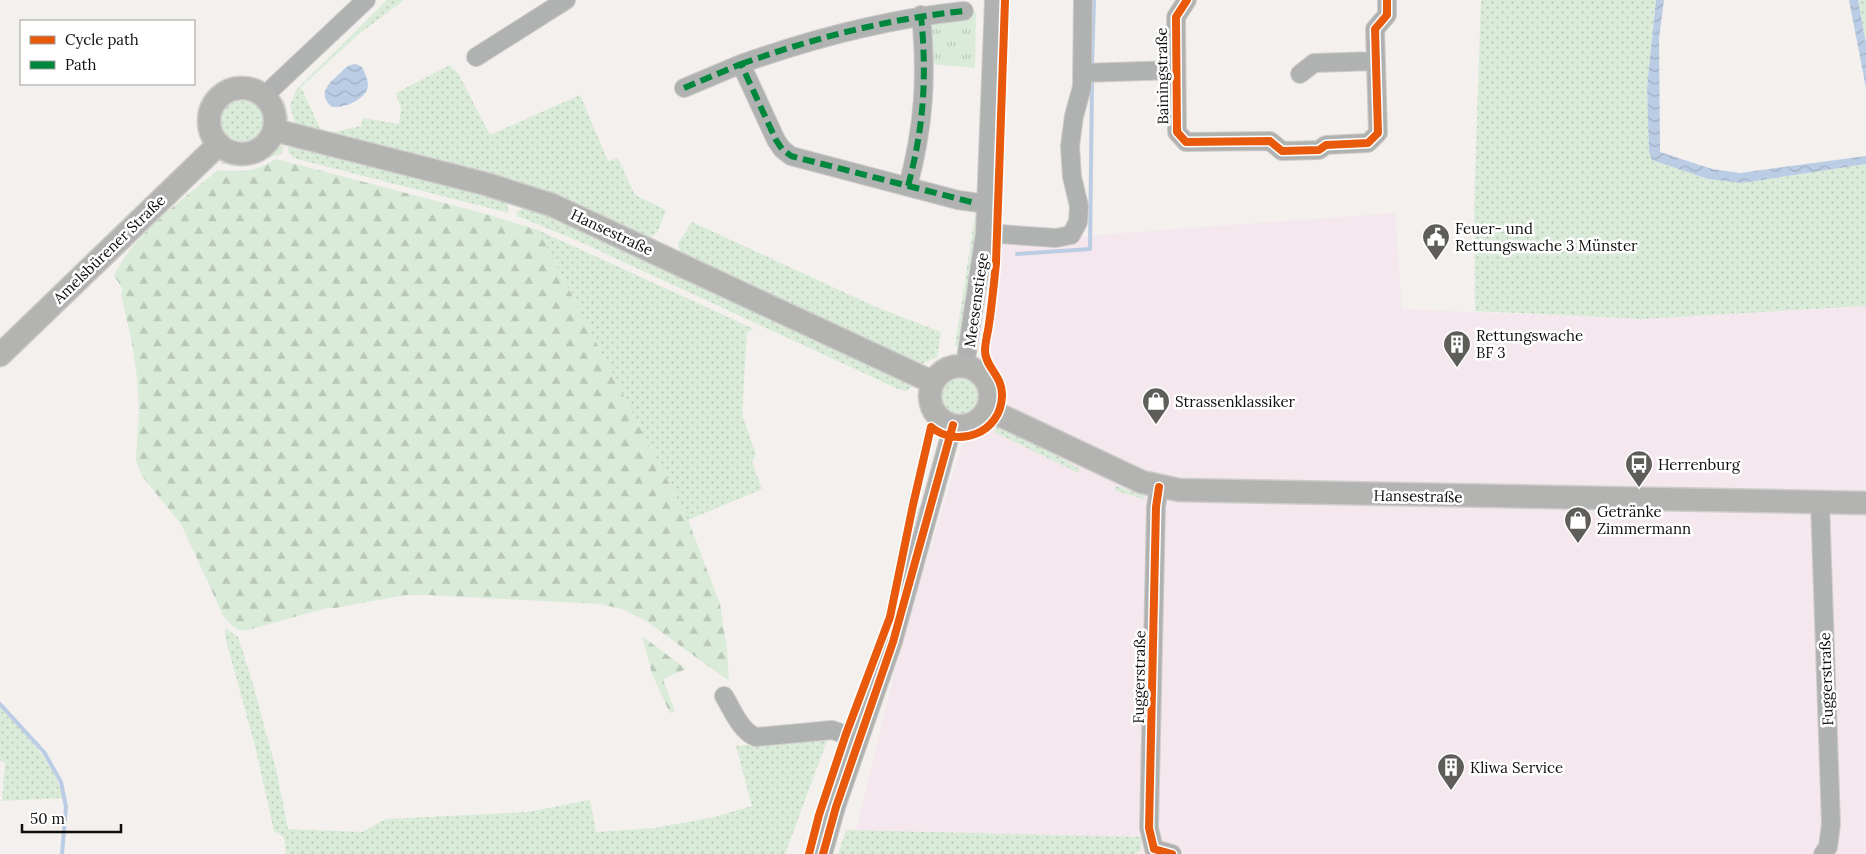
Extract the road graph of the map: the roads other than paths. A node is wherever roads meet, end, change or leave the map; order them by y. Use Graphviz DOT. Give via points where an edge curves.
graph roads {
  1 [pos="366,0"];
  2 [pos="566,0"];
  3 [pos="994,0"];
  4 [pos="1083,0"];
  5 [pos="1187,0"];
  6 [pos="1387,0"];
  7 [pos="964,11"];
  8 [pos="921,15"];
  9 [pos="476,58"];
  10 [pos="1376,61"];
  11 [pos="741,64"];
  12 [pos="1176,70"];
  13 [pos="1082,73"];
  14 [pos="1300,74"];
  15 [pos="684,88"];
  16 [pos="264,96"];
  17 [pos="274,130"];
  18 [pos="219,144"];
  19 [pos="908,186"];
  20 [pos="987,204"];
  21 [pos="985,233"];
  22 [pos="0,355"];
  23 [pos="965,366"];
  24 [pos="932,382"];
  25 [pos="987,409"];
  26 [pos="953,425"];
  27 [pos="1159,487"];
  28 [pos="1820,503"];
  29 [pos="1866,503"];
  30 [pos="724,696"];
  31 [pos="859,739"];
  32 [pos="823,854"];
  33 [pos="1172,854"];
  34 [pos="1824,854"];
  1 -- 16 [label="street"];
  2 -- 9 [label="street"];
  3 -- 20 [label="street, Meesenstiege"];
  4 -- 13 [label="street, Meesenstiege"];
  5 -- 12 [label="street, Bainingstraße" via="1176,17"];
  6 -- 10 [label="street, Bainingstraße" via="1387,15 1374,29"];
  7 -- 8 [label="street"];
  8 -- 11 [label="street" via="836,34"];
  8 -- 19 [label="street" via="925,57 924,102"];
  10 -- 12 [label="street, Bainingstraße" via="1378,133 1368,144 1326,145 1319,150 1282,151 1270,141 1186,142 1177,132"];
  10 -- 14 [label="street" via="1314,63"];
  11 -- 15 [label="street"];
  11 -- 19 [label="street" via="782,149 801,159"];
  12 -- 13 [label="street, Bainingstraße"];
  13 -- 21 [label="street, Meesenstiege" via="1070,146 1072,177 1079,206 1078,222 1071,235 1056,238"];
  16 -- 17 [label="main road" via="274,112"];
  16 -- 18 [label="main road" via="241,88 218,98 213,105 210,130"];
  17 -- 18 [label="main road" via="260,149 250,153 239,154"];
  17 -- 24 [label="main road, Hansestraße" via="477,182 552,205"];
  18 -- 22 [label="main road, Amelsbürener Straße"];
  19 -- 20 [label="street" via="958,200"];
  20 -- 21 [label="street, Meesenstiege"];
  21 -- 23 [label="street, Meesenstiege"];
  23 -- 24 [label="main road" via="952,366"];
  23 -- 25 [label="main road" via="975,369 988,383"];
  24 -- 26 [label="main road" via="931,405 940,419"];
  25 -- 26 [label="main road" via="970,424"];
  25 -- 27 [label="main road, Hansestraße"];
  26 -- 31 [label="street" via="893,642"];
  27 -- 28 [label="main road, Hansestraße" via="1242,492"];
  27 -- 33 [label="street, Fuggerstraße" via="1149,828 1154,849"];
  28 -- 29 [label="main road, Hansestraße"];
  28 -- 34 [label="street, Fuggerstraße" via="1830,824 1828,848"];
  30 -- 31 [label="street" via="745,730 756,737 832,730"];
  31 -- 32 [label="street"];
}
